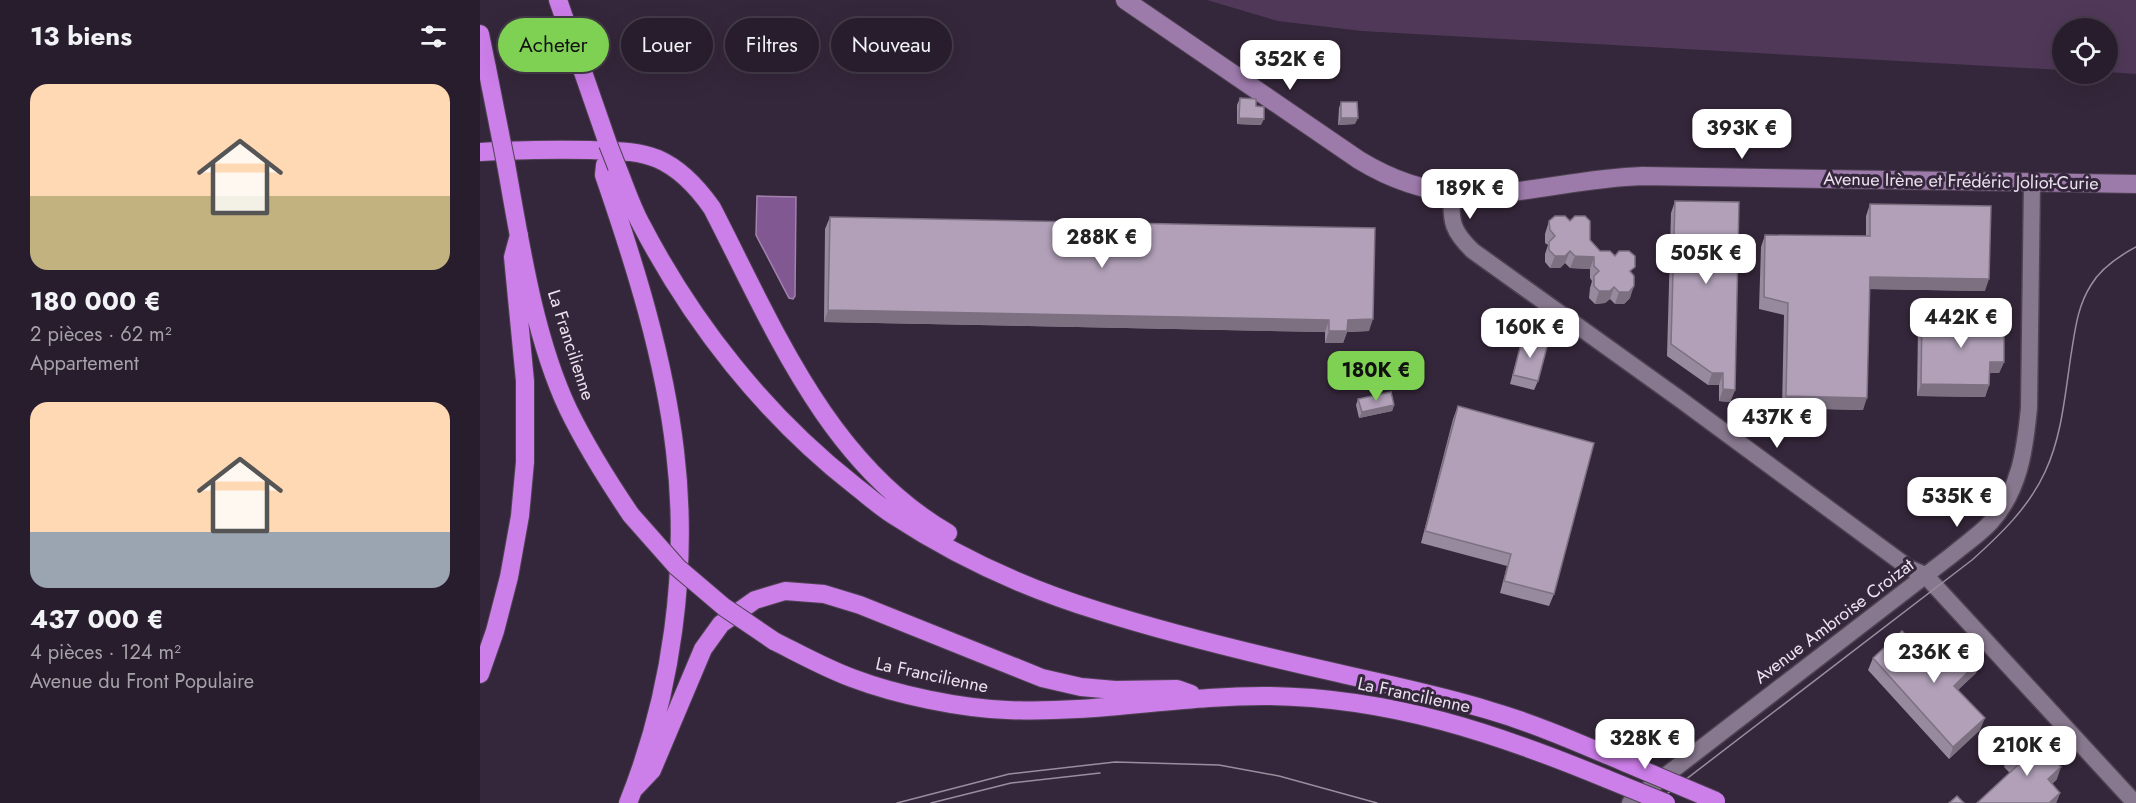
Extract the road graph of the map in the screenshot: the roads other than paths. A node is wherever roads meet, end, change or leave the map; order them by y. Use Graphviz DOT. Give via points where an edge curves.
graph roads {
  1 [pos="558,0"];
  2 [pos="1125,0"];
  3 [pos="480,34"];
  4 [pos="480,152"];
  5 [pos="611,166"];
  6 [pos="2032,182"];
  7 [pos="2136,184"];
  8 [pos="1452,194"];
  9 [pos="519,235"];
  10 [pos="980,565"];
  11 [pos="1926,575"];
  12 [pos="480,674"];
  13 [pos="1200,698"];
  14 [pos="631,796"];
  15 [pos="1719,802"];
  16 [pos="1630,803"];
  17 [pos="1666,803"];
  18 [pos="2135,803"];
  1 -- 5 [label="highway, La Francilienne, bridge" via="608,144"];
  2 -- 8 [label="main road, Avenue Irène et Frédéric Joliot-Curie" via="1377,171 1402,183"];
  3 -- 9 [label="highway, La Francilienne, bridge"];
  4 -- 10 [label="highway" via="539,148 622,151 654,157 681,173 712,208 789,358 833,429 873,474 934,526 965,543"];
  5 -- 10 [label="highway, La Francilienne" via="677,288 763,400 822,459 892,514"];
  5 -- 14 [label="highway" via="604,175 633,260 658,356 675,451 680,517 677,603 668,665 652,733"];
  6 -- 7 [label="main road, Avenue Irène et Frédéric Joliot-Curie"];
  6 -- 8 [label="main road, Avenue Irène et Frédéric Joliot-Curie" via="1642,176 1594,179 1507,194"];
  6 -- 11 [label="street, Avenue Ambroise Croizat" via="2029,408 2021,467 2002,509 1990,523"];
  8 -- 11 [label="street" via="1453,227 1473,251 1899,561"];
  9 -- 12 [label="highway" via="513,256 525,381 524,473 509,577"];
  9 -- 13 [label="highway, La Francilienne, bridge" via="554,375 585,442 632,515 676,567 774,641 853,678 890,690 967,705 1053,710"];
  10 -- 15 [label="highway, La Francilienne, bridge" via="1058,597 1146,625 1497,712"];
  11 -- 16 [label="street, Avenue Ambroise Croizat"];
  11 -- 18 [label="street"];
  13 -- 14 [label="highway" via="1177,689 1115,690 1042,678 860,605 824,594 785,591 755,600 721,624 703,649 652,770"];
  13 -- 17 [label="highway, La Francilienne, bridge" via="1271,696 1406,711 1499,736"];
}
